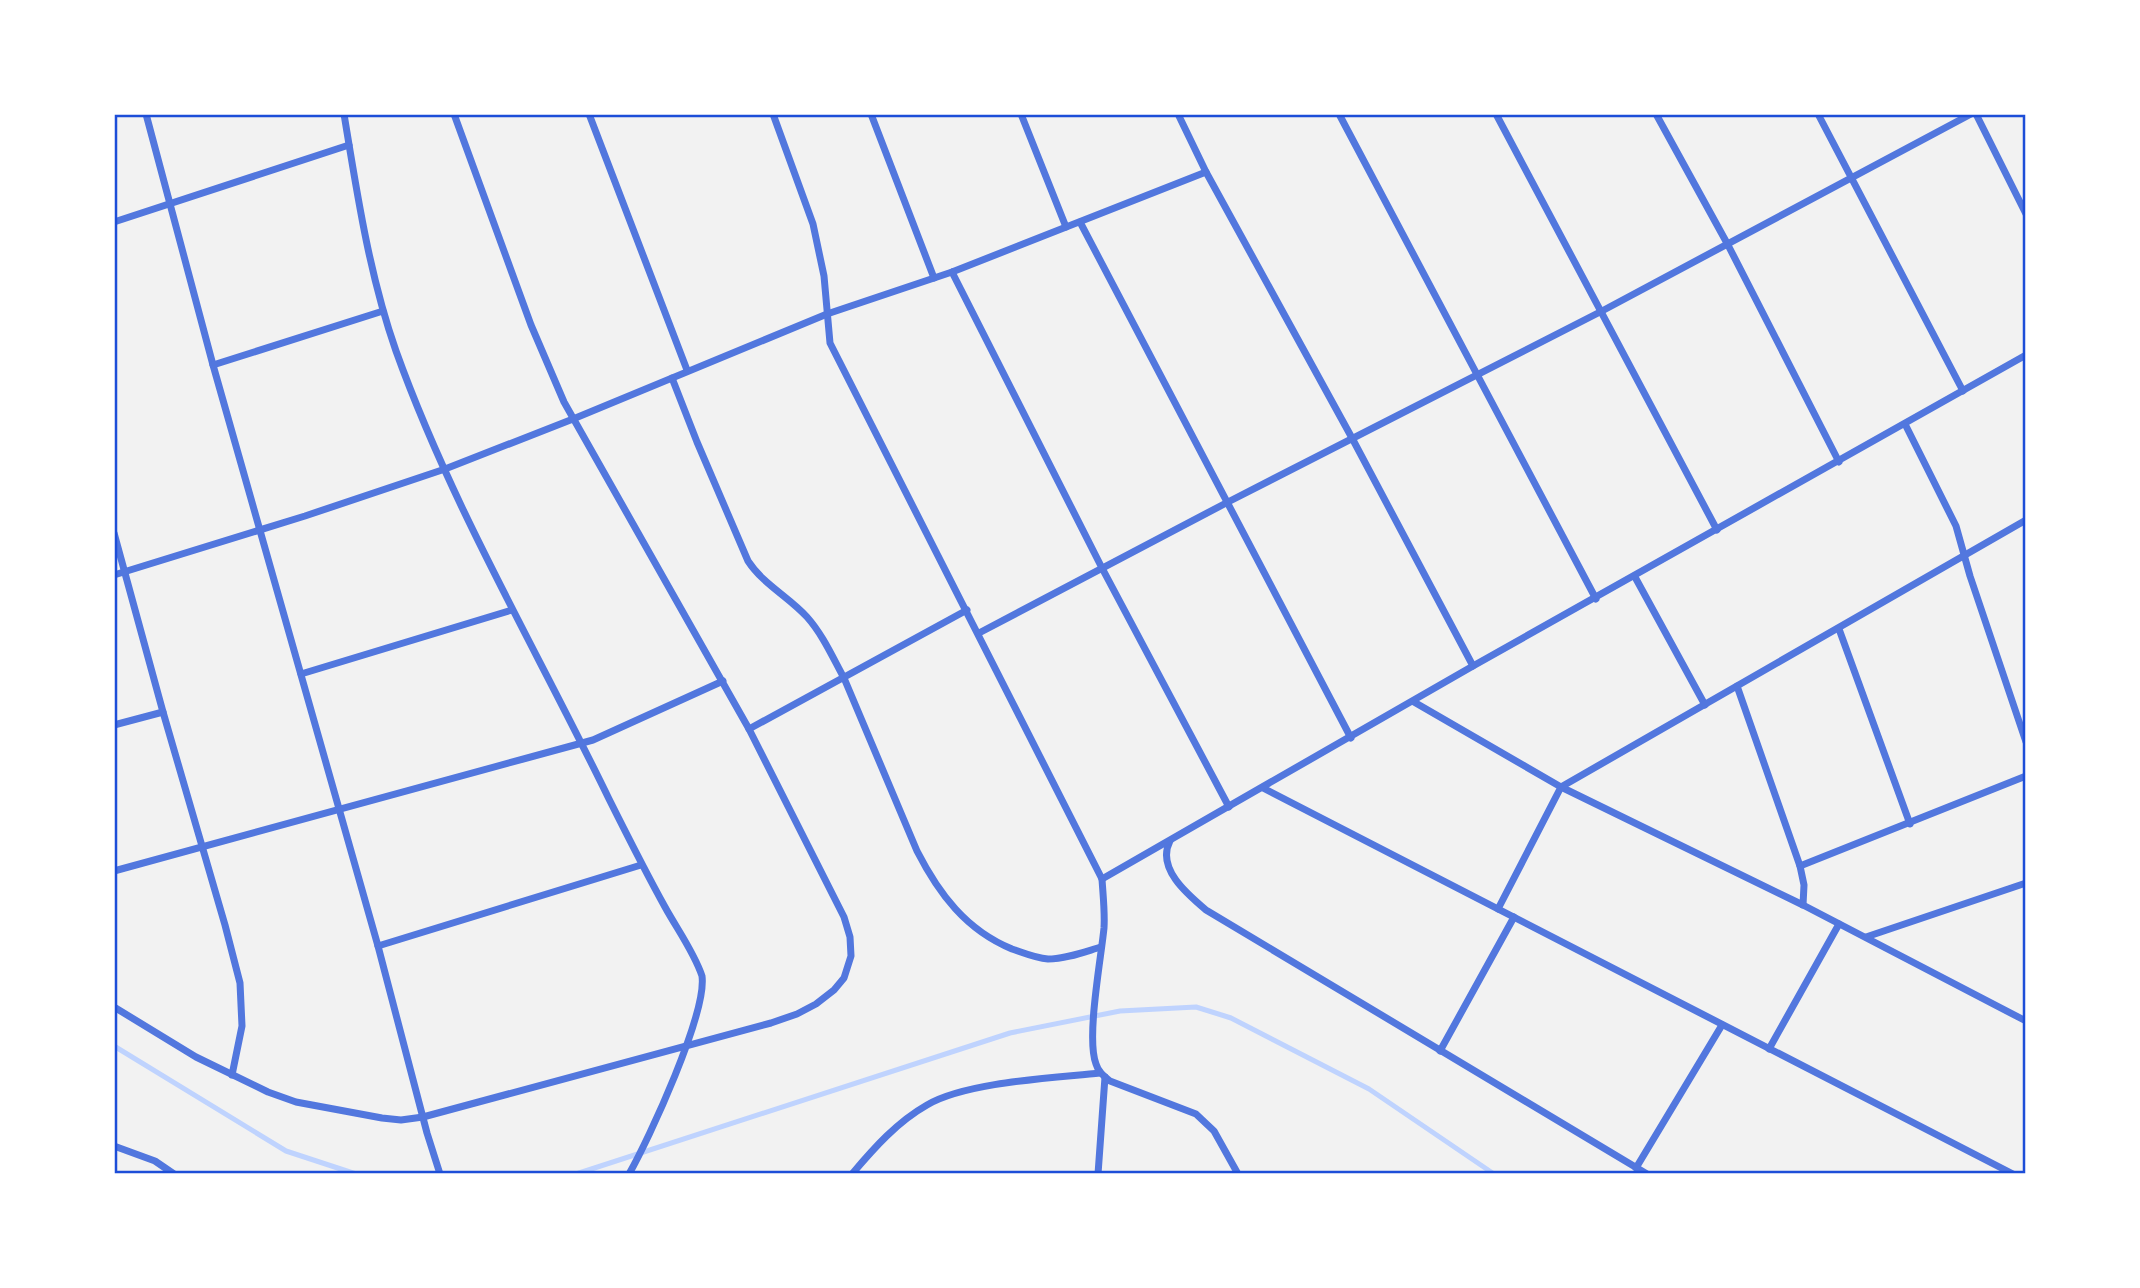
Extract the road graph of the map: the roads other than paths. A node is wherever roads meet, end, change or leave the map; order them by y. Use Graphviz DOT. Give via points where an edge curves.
graph roads {
  1 [pos="146,114"];
  2 [pos="344,114"];
  3 [pos="454,114"];
  4 [pos="589,114"];
  5 [pos="773,114"];
  6 [pos="871,114"];
  7 [pos="1021,114"];
  8 [pos="1178,114"];
  9 [pos="1339,114"];
  10 [pos="1496,114"];
  11 [pos="1656,114"];
  12 [pos="1818,114"];
  13 [pos="1973,114"];
  14 [pos="349,145"];
  15 [pos="1206,172"];
  16 [pos="1852,178"];
  17 [pos="171,204"];
  18 [pos="2026,214"];
  19 [pos="114,222"];
  20 [pos="1080,222"];
  21 [pos="1066,227"];
  22 [pos="1728,245"];
  23 [pos="952,272"];
  24 [pos="934,278"];
  25 [pos="383,311"];
  26 [pos="1602,311"];
  27 [pos="827,314"];
  28 [pos="2026,355"];
  29 [pos="213,365"];
  30 [pos="687,370"];
  31 [pos="1477,375"];
  32 [pos="672,378"];
  33 [pos="1963,391"];
  34 [pos="573,419"];
  35 [pos="1905,424"];
  36 [pos="1352,438"];
  37 [pos="1839,462"];
  38 [pos="445,469"];
  39 [pos="1227,502"];
  40 [pos="2026,520"];
  41 [pos="260,530"];
  42 [pos="1717,530"];
  43 [pos="114,533"];
  44 [pos="1965,556"];
  45 [pos="1102,568"];
  46 [pos="124,572"];
  47 [pos="114,575"];
  48 [pos="1635,577"];
  49 [pos="1596,599"];
  50 [pos="512,610"];
  51 [pos="967,610"];
  52 [pos="1839,629"];
  53 [pos="979,633"];
  54 [pos="1473,666"];
  55 [pos="301,674"];
  56 [pos="844,678"];
  57 [pos="723,681"];
  58 [pos="1737,686"];
  59 [pos="1414,702"];
  60 [pos="1705,705"];
  61 [pos="163,712"];
  62 [pos="114,725"];
  63 [pos="749,729"];
  64 [pos="1351,738"];
  65 [pos="582,743"];
  66 [pos="2026,743"];
  67 [pos="2026,776"];
  68 [pos="1560,787"];
  69 [pos="1263,788"];
  70 [pos="1229,807"];
  71 [pos="339,809"];
  72 [pos="1910,824"];
  73 [pos="1171,840"];
  74 [pos="201,845"];
  75 [pos="641,865"];
  76 [pos="1800,866"];
  77 [pos="114,871"];
  78 [pos="1102,879"];
  79 [pos="2026,883"];
  80 [pos="1803,905"];
  81 [pos="1498,909"];
  82 [pos="1514,917"];
  83 [pos="1839,924"];
  84 [pos="1866,937"];
  85 [pos="378,946"];
  86 [pos="1101,947"];
  87 [pos="114,1007"];
  88 [pos="2026,1021"];
  89 [pos="1722,1025"];
  90 [pos="685,1046"];
  91 [pos="1769,1049"];
  92 [pos="1440,1051"];
  93 [pos="232,1075"];
  94 [pos="1102,1075"];
  95 [pos="423,1117"];
  96 [pos="114,1146"];
  97 [pos="1636,1168"];
  98 [pos="171,1173"];
  99 [pos="440,1174"];
  100 [pos="629,1174"];
  101 [pos="852,1174"];
  102 [pos="1098,1174"];
  103 [pos="1238,1174"];
  104 [pos="1647,1174"];
  105 [pos="2013,1174"];
  1 -- 17 [label="street"];
  2 -- 14 [label="street"];
  3 -- 34 [label="street" via="531,325"];
  4 -- 30 [label="street"];
  5 -- 27 [label="street" via="813,224"];
  6 -- 24 [label="street"];
  7 -- 21 [label="street"];
  8 -- 15 [label="street"];
  9 -- 31 [label="street"];
  10 -- 26 [label="street"];
  11 -- 22 [label="street"];
  12 -- 16 [label="street"];
  13 -- 16 [label="street"];
  13 -- 18 [label="street"];
  14 -- 17 [label="street"];
  14 -- 25 [label="street"];
  15 -- 20 [label="street"];
  15 -- 36 [label="street"];
  16 -- 22 [label="street"];
  16 -- 33 [label="street"];
  17 -- 19 [label="street"];
  17 -- 29 [label="street"];
  20 -- 21 [label="street"];
  20 -- 39 [label="street"];
  21 -- 23 [label="street"];
  22 -- 26 [label="street"];
  22 -- 37 [label="street"];
  23 -- 24 [label="street"];
  23 -- 45 [label="street"];
  24 -- 27 [label="street"];
  25 -- 29 [label="street"];
  25 -- 38 [label="street"];
  26 -- 31 [label="street"];
  26 -- 42 [label="street"];
  27 -- 30 [label="street"];
  27 -- 51 [label="street" via="830,343"];
  28 -- 33 [label="street"];
  29 -- 41 [label="street"];
  30 -- 32 [label="street"];
  31 -- 36 [label="street"];
  31 -- 49 [label="street"];
  32 -- 34 [label="street"];
  32 -- 56 [label="street" via="748,561 807,617"];
  33 -- 35 [label="street"];
  34 -- 38 [label="street"];
  34 -- 57 [label="street"];
  35 -- 37 [label="street"];
  35 -- 44 [label="street" via="1952,515"];
  36 -- 39 [label="street"];
  36 -- 54 [label="street"];
  37 -- 42 [label="street"];
  38 -- 41 [label="street"];
  38 -- 50 [label="street"];
  39 -- 45 [label="street"];
  39 -- 64 [label="street"];
  40 -- 44 [label="street"];
  41 -- 46 [label="street"];
  41 -- 55 [label="street"];
  42 -- 48 [label="street"];
  43 -- 46 [label="street"];
  44 -- 52 [label="street"];
  44 -- 66 [label="street"];
  45 -- 53 [label="street"];
  45 -- 70 [label="street"];
  46 -- 47 [label="street"];
  46 -- 61 [label="street"];
  48 -- 49 [label="street"];
  48 -- 60 [label="street"];
  49 -- 54 [label="street"];
  50 -- 55 [label="street"];
  50 -- 65 [label="street"];
  51 -- 53 [label="street"];
  51 -- 56 [label="street"];
  52 -- 58 [label="street"];
  52 -- 72 [label="street"];
  53 -- 78 [label="street"];
  54 -- 59 [label="street"];
  55 -- 71 [label="street"];
  56 -- 63 [label="street"];
  56 -- 86 [label="street" via="917,851 948,903 991,940 1037,958 1060,958"];
  57 -- 63 [label="street"];
  57 -- 65 [label="street"];
  58 -- 60 [label="street"];
  58 -- 76 [label="street"];
  59 -- 64 [label="street"];
  59 -- 68 [label="street"];
  60 -- 68 [label="street"];
  61 -- 62 [label="street"];
  61 -- 74 [label="street"];
  63 -- 90 [label="street" via="836,898 850,937 851,956 844,978 816,1004 771,1023"];
  64 -- 69 [label="street"];
  65 -- 71 [label="street"];
  65 -- 75 [label="street"];
  67 -- 72 [label="street"];
  68 -- 80 [label="street"];
  68 -- 81 [label="street"];
  69 -- 70 [label="street"];
  69 -- 81 [label="street"];
  70 -- 73 [label="street"];
  71 -- 74 [label="street"];
  71 -- 85 [label="street"];
  72 -- 76 [label="street"];
  73 -- 78 [label="street"];
  73 -- 92 [label="street" via="1167,859 1176,881 1206,910"];
  74 -- 77 [label="street"];
  74 -- 93 [label="street" via="242,998 242,1026"];
  75 -- 85 [label="street"];
  75 -- 90 [label="street" via="702,976"];
  76 -- 80 [label="street"];
  78 -- 86 [label="street"];
  79 -- 84 [label="street"];
  80 -- 83 [label="street"];
  81 -- 82 [label="street"];
  82 -- 89 [label="street"];
  82 -- 92 [label="street"];
  83 -- 84 [label="street"];
  83 -- 91 [label="street"];
  84 -- 88 [label="street"];
  85 -- 95 [label="street"];
  86 -- 94 [label="street" via="1093,1041 1095,1063"];
  87 -- 93 [label="street"];
  89 -- 91 [label="street"];
  89 -- 97 [label="street"];
  90 -- 95 [label="street"];
  90 -- 100 [label="street" via="660,1112"];
  91 -- 105 [label="street"];
  92 -- 97 [label="street"];
  93 -- 95 [label="street" via="296,1102 382,1118"];
  94 -- 101 [label="street" via="954,1092 896,1127"];
  94 -- 102 [label="street"];
  94 -- 103 [label="street" via="1196,1114 1214,1131"];
  95 -- 99 [label="street"];
  96 -- 98 [label="street"];
  97 -- 104 [label="street"];
}
